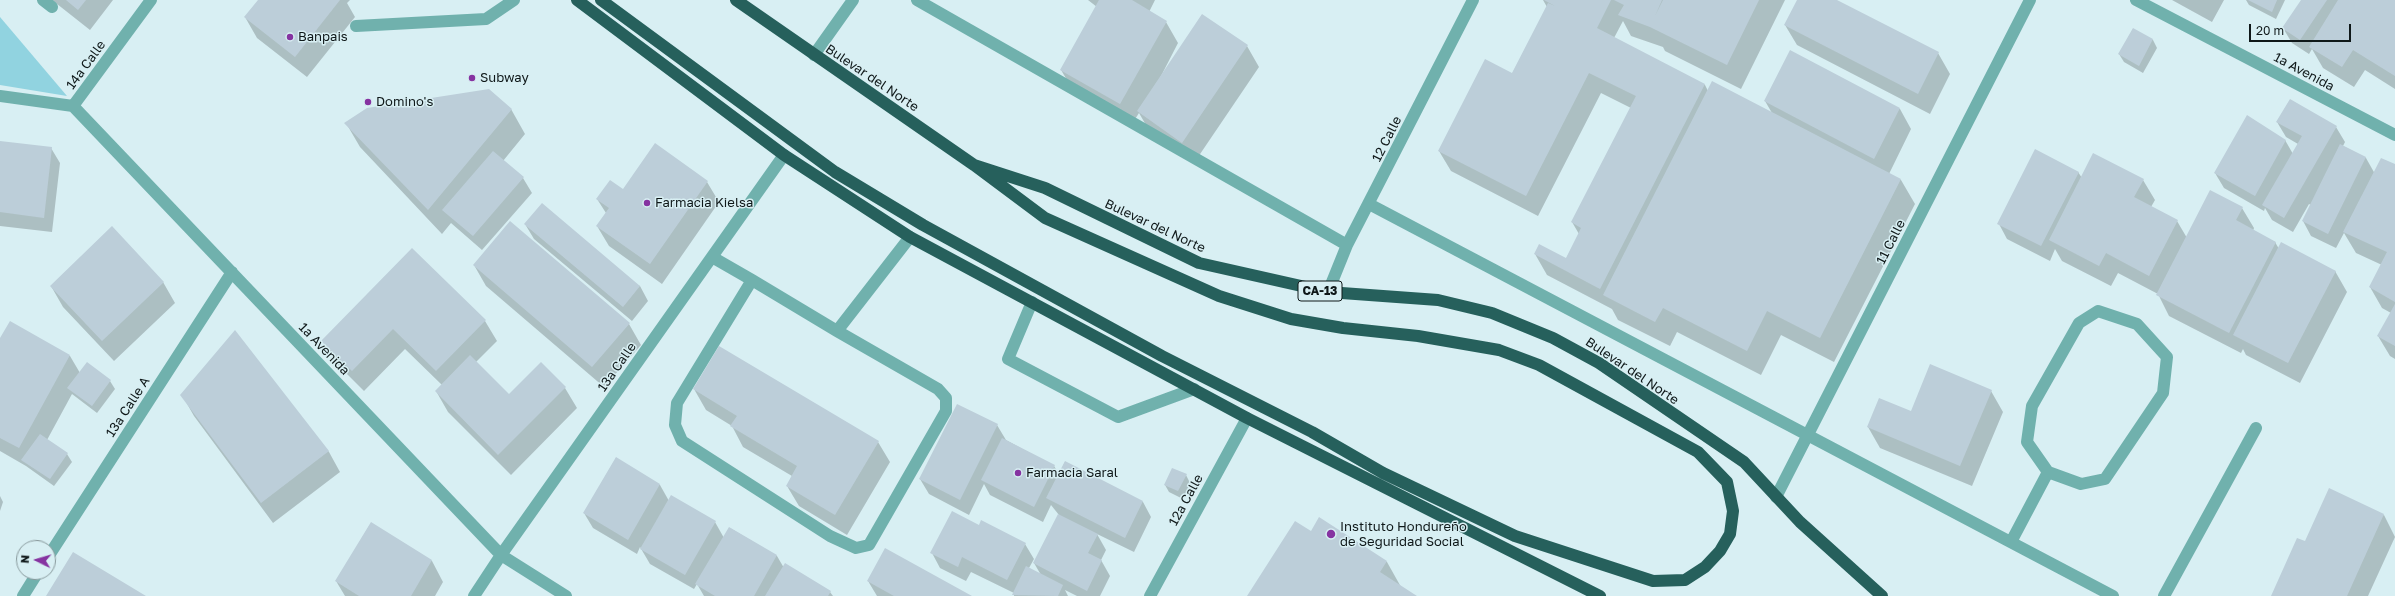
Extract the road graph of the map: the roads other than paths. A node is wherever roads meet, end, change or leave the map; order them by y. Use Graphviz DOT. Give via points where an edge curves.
graph roads {
  1 [pos="151,0"];
  2 [pos="514,0"];
  3 [pos="577,0"];
  4 [pos="601,0"];
  5 [pos="736,0"];
  6 [pos="853,0"];
  7 [pos="917,0"];
  8 [pos="1474,0"];
  9 [pos="2030,0"];
  10 [pos="2136,0"];
  11 [pos="356,26"];
  12 [pos="814,55"];
  13 [pos="0,96"];
  14 [pos="73,106"];
  15 [pos="2395,135"];
  16 [pos="784,155"];
  17 [pos="974,165"];
  18 [pos="1369,204"];
  19 [pos="910,237"];
  20 [pos="1347,245"];
  21 [pos="712,257"];
  22 [pos="232,272"];
  23 [pos="752,280"];
  24 [pos="1328,292"];
  25 [pos="1032,302"];
  26 [pos="837,331"];
  27 [pos="1194,389"];
  28 [pos="1247,418"];
  29 [pos="2256,428"];
  30 [pos="1809,434"];
  31 [pos="2048,472"];
  32 [pos="1776,498"];
  33 [pos="2011,542"];
  34 [pos="56,545"];
  35 [pos="501,555"];
  36 [pos="33,580"];
  37 [pos="23,596"];
  38 [pos="474,596"];
  39 [pos="566,596"];
  40 [pos="1150,596"];
  41 [pos="1600,596"];
  42 [pos="1882,596"];
  43 [pos="2113,596"];
  44 [pos="2164,596"];
  1 -- 14 [label="street, 14a Calle"];
  2 -- 11 [label="street" via="486,19"];
  3 -- 16 [label="highway"];
  4 -- 17 [label="highway" via="835,172 923,225 1162,356 1312,432 1383,473 1515,536 1653,581 1685,580 1704,567 1720,551 1730,534 1733,511 1727,482 1698,452 1539,366 1491,349 1418,336 1343,328 1291,319 1219,296 1045,218"];
  5 -- 12 [label="highway, Bulevar del Norte / CA-13"];
  6 -- 12 [label="street"];
  7 -- 20 [label="street"];
  8 -- 18 [label="street, 12 Calle"];
  9 -- 30 [label="street, 11 Calle"];
  10 -- 15 [label="street, 1a Avenida"];
  12 -- 17 [label="highway, Bulevar del Norte / CA-13"];
  13 -- 14 [label="street, 14a Calle"];
  14 -- 22 [label="street, 1a Avenida"];
  16 -- 19 [label="highway"];
  16 -- 21 [label="street, 13a Calle"];
  17 -- 24 [label="highway, Bulevar del Norte / CA-13" via="1045,188 1200,263"];
  18 -- 20 [label="street, 12 Calle"];
  18 -- 30 [label="street"];
  19 -- 25 [label="highway"];
  19 -- 26 [label="street"];
  20 -- 24 [label="street, 12 Calle"];
  21 -- 23 [label="street"];
  21 -- 35 [label="street, 13a Calle"];
  22 -- 34 [label="street, 13a Calle A"];
  22 -- 35 [label="street, 1a Avenida"];
  23 -- 26 [label="street"];
  23 -- 26 [label="street" via="677,403 675,425 682,441 830,536 856,548 869,545 876,535 946,410 946,398 938,389"];
  24 -- 32 [label="highway, Bulevar del Norte / CA-13" via="1438,300 1492,313 1553,338 1599,363 1744,462"];
  25 -- 27 [label="highway"];
  25 -- 27 [label="street" via="1008,359 1118,417"];
  27 -- 28 [label="highway"];
  28 -- 40 [label="street, 12a Calle"];
  28 -- 41 [label="highway"];
  29 -- 44 [label="street"];
  30 -- 32 [label="street, 11 Calle"];
  30 -- 33 [label="street"];
  31 -- 31 [label="street" via="2082,484 2105,479 2163,393 2167,357 2137,324 2098,311 2079,323 2032,406 2027,442"];
  31 -- 33 [label="street"];
  32 -- 42 [label="highway, Bulevar del Norte / CA-13"];
  33 -- 43 [label="street"];
  35 -- 38 [label="street, 13a Calle"];
  35 -- 39 [label="street, 1a Avenida"];
  36 -- 37 [label="street"];
}
